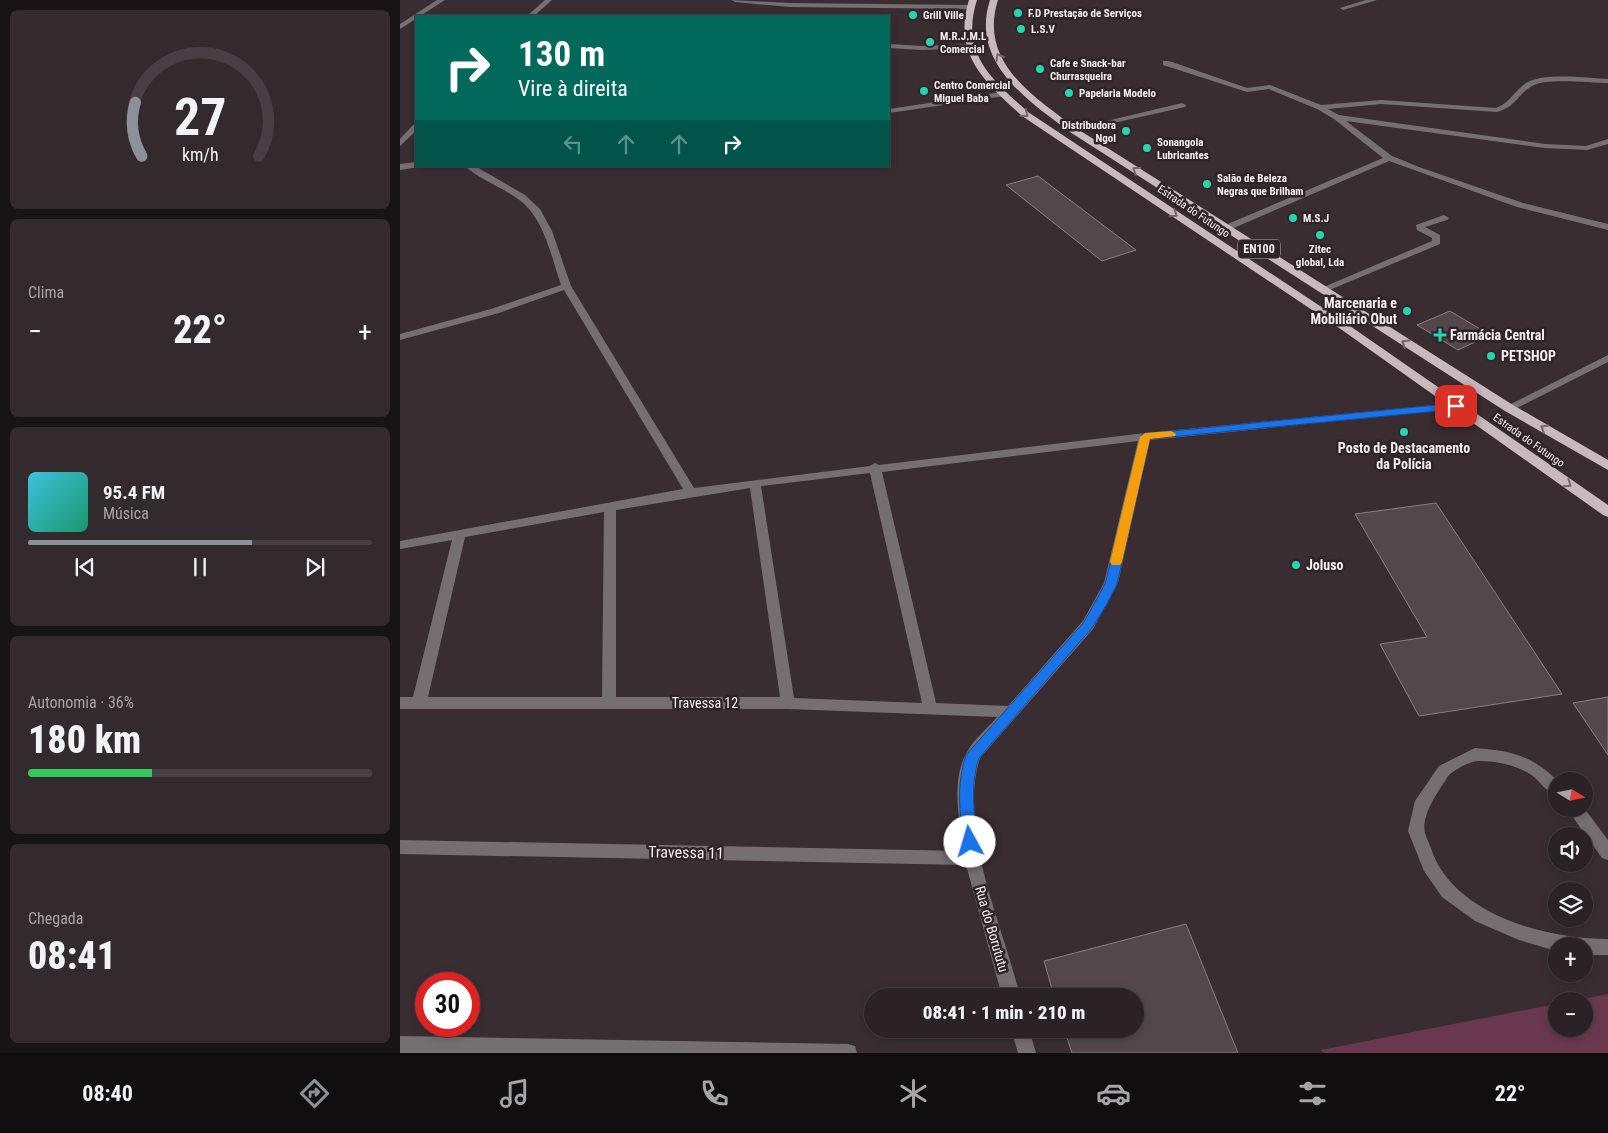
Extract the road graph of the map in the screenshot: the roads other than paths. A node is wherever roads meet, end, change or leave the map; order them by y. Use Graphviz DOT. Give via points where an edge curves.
graph roads {
  1 [pos="442,0"];
  2 [pos="549,0"];
  3 [pos="735,0"];
  4 [pos="994,0"];
  5 [pos="1374,0"];
  6 [pos="933,3"];
  7 [pos="972,3"];
  8 [pos="1343,8"];
  9 [pos="418,15"];
  10 [pos="531,15"];
  11 [pos="415,17"];
  12 [pos="400,26"];
  13 [pos="890,46"];
  14 [pos="971,46"];
  15 [pos="1166,63"];
  16 [pos="1608,81"];
  17 [pos="1002,94"];
  18 [pos="1182,105"];
  19 [pos="1320,107"];
  20 [pos="890,111"];
  21 [pos="1337,117"];
  22 [pos="415,128"];
  23 [pos="1073,130"];
  24 [pos="1608,140"];
  25 [pos="400,144"];
  26 [pos="1389,158"];
  27 [pos="415,165"];
  28 [pos="400,167"];
  29 [pos="471,167"];
  30 [pos="1444,218"];
  31 [pos="1608,227"];
  32 [pos="1226,228"];
  33 [pos="566,286"];
  34 [pos="1324,290"];
  35 [pos="400,337"];
  36 [pos="1608,358"];
  37 [pos="1456,406"];
  38 [pos="1509,408"];
  39 [pos="1145,437"];
  40 [pos="1586,453"];
  41 [pos="1608,466"];
  42 [pos="875,467"];
  43 [pos="755,483"];
  44 [pos="691,492"];
  45 [pos="610,507"];
  46 [pos="1608,512"];
  47 [pos="460,534"];
  48 [pos="400,545"];
  49 [pos="400,703"];
  50 [pos="609,703"];
  51 [pos="788,703"];
  52 [pos="419,704"];
  53 [pos="930,708"];
  54 [pos="1011,712"];
  55 [pos="1548,781"];
  56 [pos="1582,818"];
  57 [pos="400,847"];
  58 [pos="1608,853"];
  59 [pos="972,858"];
  60 [pos="1548,940"];
  61 [pos="1593,946"];
  62 [pos="1608,947"];
  63 [pos="1009,988"];
  64 [pos="1023,1038"];
  65 [pos="400,1045"];
  66 [pos="848,1053"];
  67 [pos="1027,1053"];
  1 -- 9 [label="street"];
  2 -- 10 [label="street"];
  3 -- 6 [label="street" via="790,5"];
  23 -- 4 [label="highway, Estrada do Futungo / EN100, one-way" via="1022,91 1005,69 990,35 988,21"];
  5 -- 8 [label="street"];
  6 -- 7 [label="street"];
  7 -- 14 [label="highway, Estrada do Futungo / EN100" via="966,31"];
  11 -- 12 [label="street"];
  13 -- 14 [label="street"];
  14 -- 17 [label="highway, Estrada do Futungo / EN100" via="988,79"];
  15 -- 19 [label="street" via="1247,90 1270,87"];
  16 -- 19 [label="street" via="1544,80 1531,83 1513,103 1497,110 1382,102"];
  17 -- 20 [label="street"];
  17 -- 37 [label="highway, Estrada do Futungo / EN100, one-way" via="1046,130 1346,328"];
  18 -- 23 [label="street"];
  19 -- 21 [label="street"];
  21 -- 24 [label="street" via="1545,146 1588,148"];
  21 -- 26 [label="street"];
  22 -- 25 [label="street"];
  32 -- 23 [label="highway, Estrada do Futungo / EN100, one-way"];
  26 -- 31 [label="street" via="1520,205"];
  26 -- 32 [label="street"];
  27 -- 28 [label="street"];
  29 -- 33 [label="street" via="522,197 537,211"];
  30 -- 34 [label="street" via="1420,228 1438,237 1437,242"];
  32 -- 34 [label="highway, Estrada do Futungo / EN100"];
  33 -- 35 [label="street" via="495,311"];
  33 -- 44 [label="street"];
  38 -- 34 [label="highway, Estrada do Futungo / EN100, one-way"];
  36 -- 38 [label="street"];
  37 -- 39 [label="street"];
  37 -- 46 [label="highway, Estrada do Futungo / EN100, one-way"];
  40 -- 38 [label="highway, Estrada do Futungo / EN100, one-way"];
  39 -- 42 [label="street"];
  39 -- 54 [label="street, Rua do Borututu" via="1111,584 1088,625"];
  40 -- 41 [label="highway, EN100"];
  42 -- 43 [label="street"];
  42 -- 53 [label="street"];
  43 -- 44 [label="street"];
  43 -- 51 [label="street"];
  44 -- 45 [label="street"];
  45 -- 47 [label="street"];
  45 -- 50 [label="street"];
  47 -- 48 [label="street"];
  47 -- 52 [label="street"];
  49 -- 52 [label="street, Travessa 12"];
  50 -- 51 [label="street, Travessa 12"];
  50 -- 52 [label="street, Travessa 12"];
  51 -- 53 [label="street, Travessa 12"];
  53 -- 54 [label="street, Travessa 12"];
  54 -- 59 [label="street, Rua do Borututu" via="973,755 967,774 965,796"];
  55 -- 60 [label="street" via="1536,770 1507,757 1475,754 1444,770 1423,801 1416,831 1432,871 1448,892 1481,915"];
  56 -- 58 [label="street"];
  57 -- 59 [label="street, Travessa 11"];
  59 -- 63 [label="street, Rua do Borututu"];
  61 -- 62 [label="street"];
  64 -- 67 [label="street"];
  65 -- 66 [label="street"];
}
